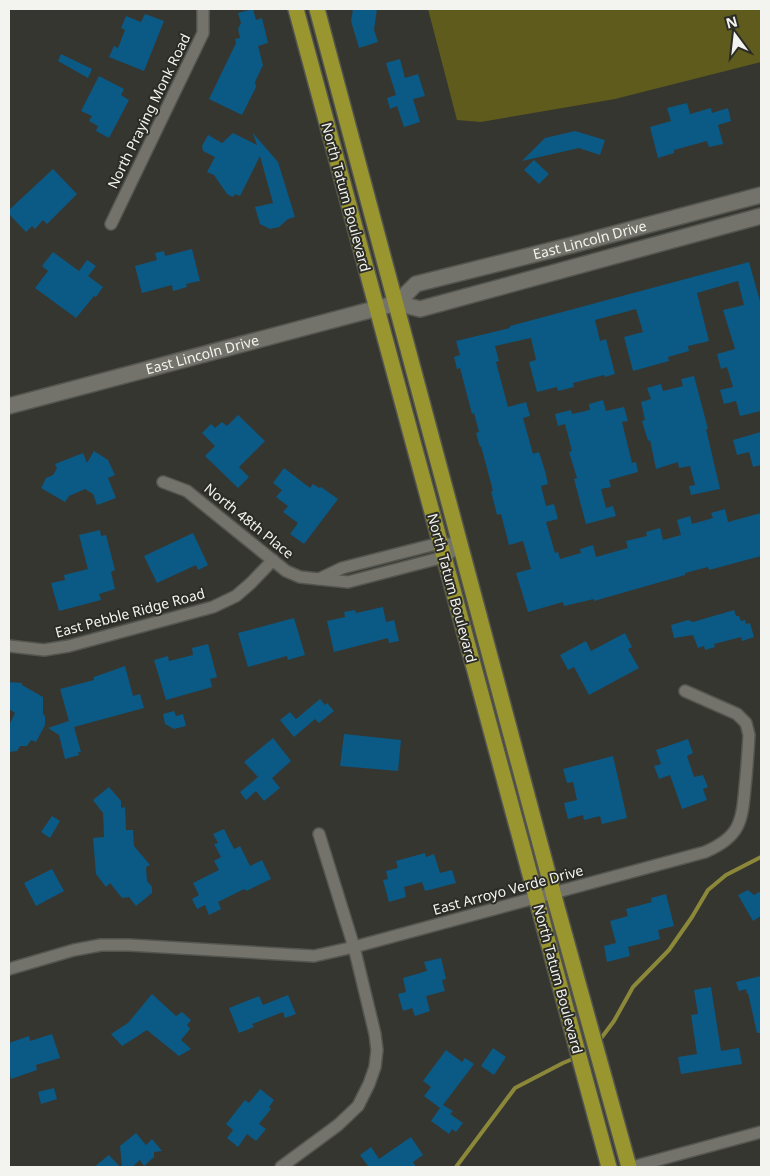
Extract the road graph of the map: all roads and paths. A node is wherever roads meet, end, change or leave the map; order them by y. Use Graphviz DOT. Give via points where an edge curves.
graph roads {
  1 [pos="203,9"];
  2 [pos="296,9"];
  3 [pos="317,9"];
  4 [pos="761,195"];
  5 [pos="761,216"];
  6 [pos="110,224"];
  7 [pos="397,304"];
  8 [pos="377,308"];
  9 [pos="9,406"];
  10 [pos="163,482"];
  11 [pos="461,545"];
  12 [pos="442,550"];
  13 [pos="273,560"];
  14 [pos="9,646"];
  15 [pos="685,691"];
  16 [pos="320,834"];
  17 [pos="553,893"];
  18 [pos="536,898"];
  19 [pos="354,947"];
  20 [pos="9,969"];
  21 [pos="761,1132"];
  22 [pos="281,1167"];
  23 [pos="609,1167"];
  24 [pos="631,1167"];
  1 -- 6 [label="street, North Praying Monk Road" via="203,33"];
  2 -- 8 [label="main road, North Tatum Boulevard"];
  3 -- 7 [label="main road, North Tatum Boulevard"];
  4 -- 7 [label="main road, East Lincoln Drive" via="416,284"];
  5 -- 7 [label="main road, East Lincoln Drive" via="420,309"];
  7 -- 8 [label="main road, East Lincoln Drive"];
  7 -- 11 [label="main road, North Tatum Boulevard"];
  8 -- 9 [label="main road, East Lincoln Drive"];
  8 -- 12 [label="main road, North Tatum Boulevard"];
  10 -- 13 [label="street, North 48th Place" via="187,491"];
  11 -- 12 [label="street, North 48th Place"];
  11 -- 17 [label="main road, North Tatum Boulevard"];
  12 -- 13 [label="street, North 48th Place" via="342,568 316,580 300,577"];
  12 -- 18 [label="main road, North Tatum Boulevard"];
  13 -- 14 [label="street, East Pebble Ridge Road" via="236,596 213,608 69,646 44,650"];
  15 -- 17 [label="street, East Arroyo Verde Drive" via="737,714 746,723 750,735 743,816 738,827 719,846 705,852"];
  16 -- 19 [label="street"];
  17 -- 18 [label="street, East Arroyo Verde Drive"];
  17 -- 24 [label="main road, North Tatum Boulevard"];
  18 -- 19 [label="street, East Arroyo Verde Drive"];
  18 -- 23 [label="main road, North Tatum Boulevard"];
  19 -- 20 [label="street, East Arroyo Verde Drive" via="314,956 129,945 101,940"];
  19 -- 22 [label="street" via="375,1034 375,1067 358,1106"];
  21 -- 24 [label="street"];
}
